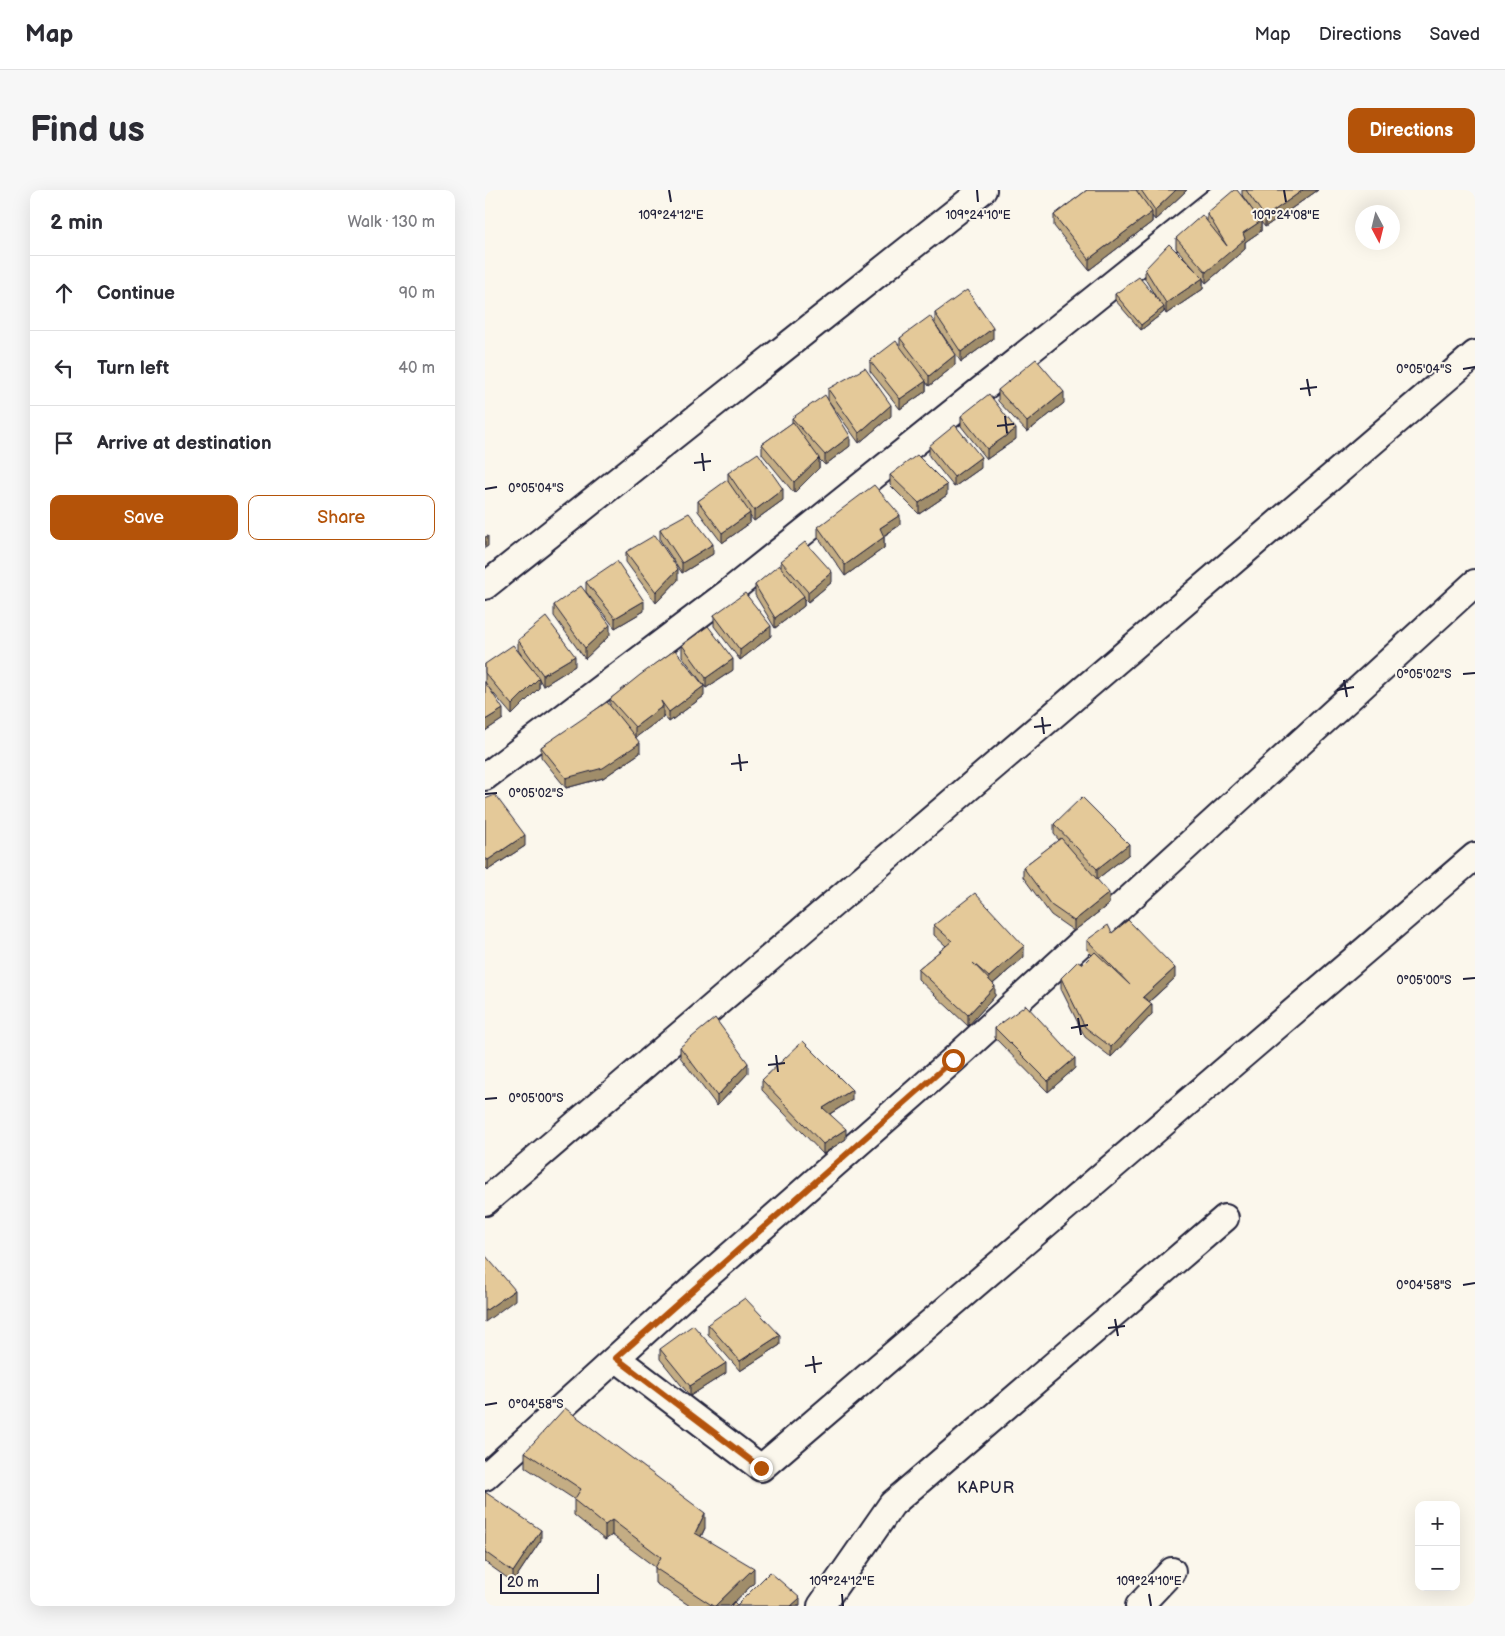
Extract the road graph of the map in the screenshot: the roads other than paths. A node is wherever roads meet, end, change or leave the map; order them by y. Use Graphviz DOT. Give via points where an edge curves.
graph roads {
  1 [pos="983,190"];
  2 [pos="1230,190"];
  3 [pos="1475,354"];
  4 [pos="1475,583"];
  5 [pos="485,586"];
  6 [pos="485,777"];
  7 [pos="1475,856"];
  8 [pos="485,1202"];
  9 [pos="1225,1218"];
  10 [pos="616,1358"];
  11 [pos="485,1477"];
  12 [pos="1172,1571"];
  13 [pos="821,1606"];
  14 [pos="1139,1606"];
  1 -- 5 [label="street"];
  2 -- 6 [label="street" via="729,592"];
  3 -- 8 [label="street"];
  4 -- 10 [label="street" via="953,1060"];
  7 -- 10 [label="street" via="761,1468"];
  9 -- 13 [label="street" via="892,1504"];
  10 -- 11 [label="street"];
  12 -- 14 [label="street"];
}
